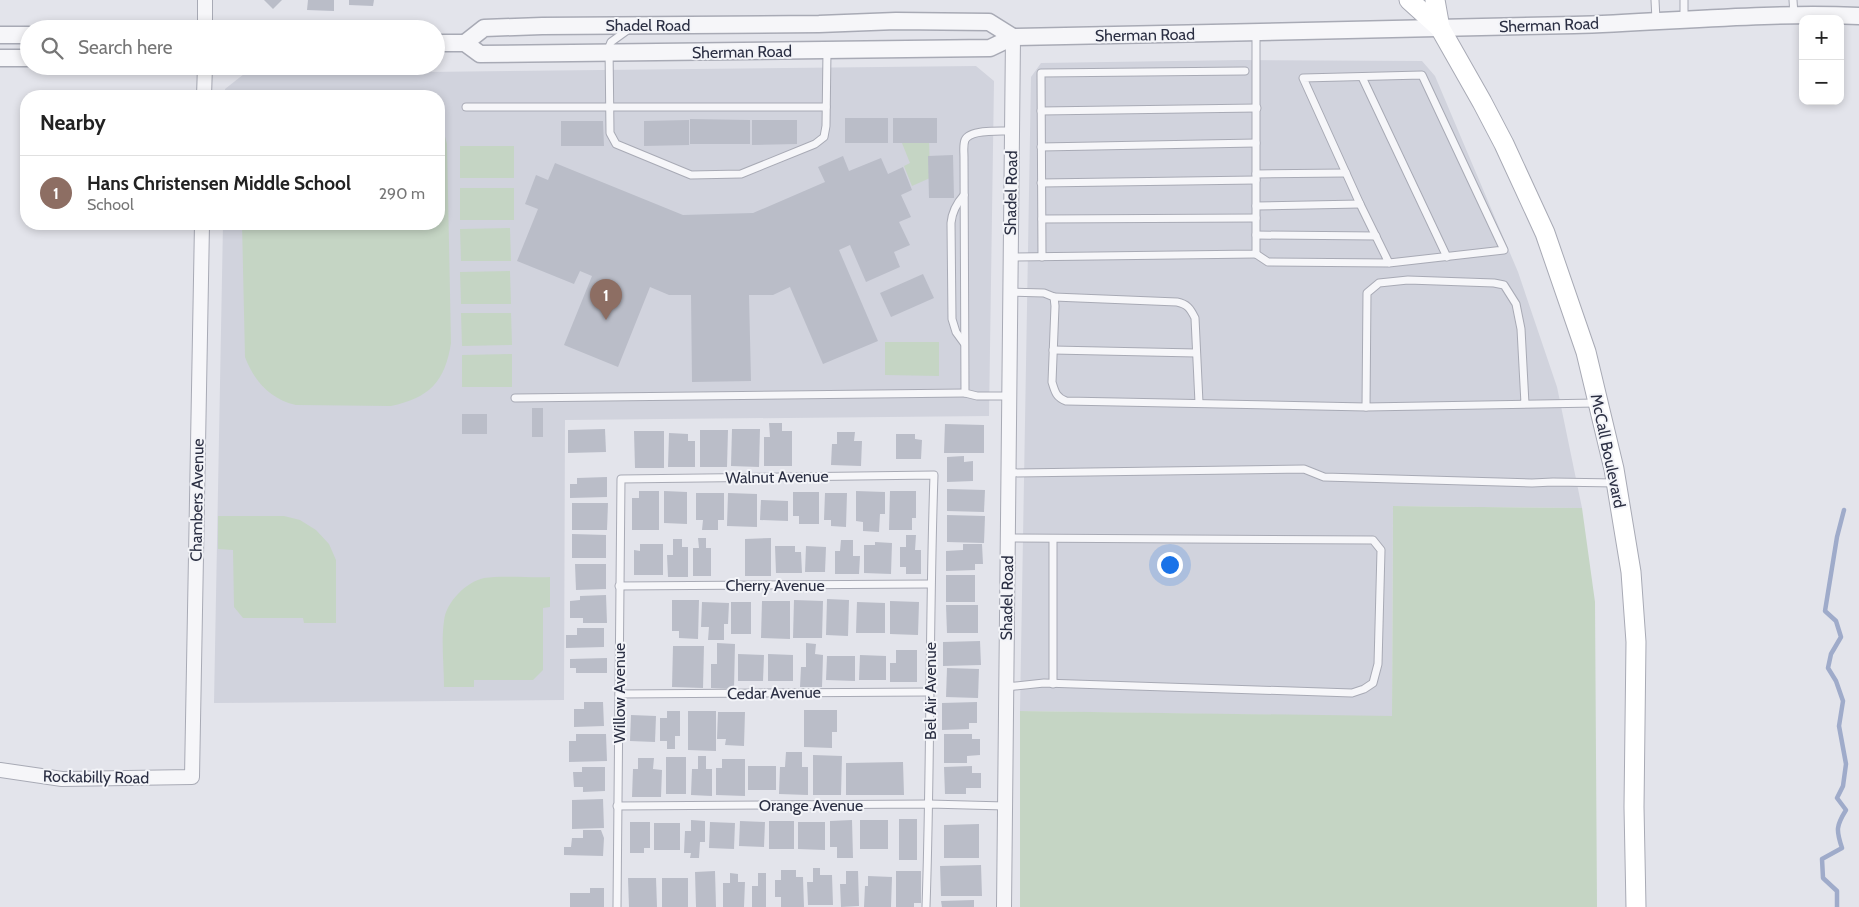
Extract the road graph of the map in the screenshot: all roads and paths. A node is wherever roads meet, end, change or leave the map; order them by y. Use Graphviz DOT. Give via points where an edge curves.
graph roads {
  1 [pos="206,0"];
  2 [pos="1409,0"];
  3 [pos="1435,0"];
  4 [pos="1655,0"];
  5 [pos="1684,0"];
  6 [pos="1793,8"];
  7 [pos="1859,16"];
  8 [pos="1684,19"];
  9 [pos="205,20"];
  10 [pos="1656,20"];
  11 [pos="635,25"];
  12 [pos="1440,28"];
  13 [pos="1256,32"];
  14 [pos="0,35"];
  15 [pos="20,35"];
  16 [pos="1013,38"];
  17 [pos="445,43"];
  18 [pos="465,43"];
  19 [pos="827,51"];
  20 [pos="610,53"];
  21 [pos="0,58"];
  22 [pos="20,58"];
  23 [pos="1245,71"];
  24 [pos="204,75"];
  25 [pos="1362,77"];
  26 [pos="204,90"];
  27 [pos="466,107"];
  28 [pos="826,107"];
  29 [pos="610,108"];
  30 [pos="1256,108"];
  31 [pos="1041,111"];
  32 [pos="1012,131"];
  33 [pos="1256,143"];
  34 [pos="1041,147"];
  35 [pos="1346,173"];
  36 [pos="1256,177"];
  37 [pos="1041,183"];
  38 [pos="964,195"];
  39 [pos="1360,204"];
  40 [pos="1256,206"];
  41 [pos="1256,218"];
  42 [pos="1042,219"];
  43 [pos="202,230"];
  44 [pos="1256,236"];
  45 [pos="1376,236"];
  46 [pos="1256,254"];
  47 [pos="1010,257"];
  48 [pos="1042,257"];
  49 [pos="1447,257"];
  50 [pos="1389,263"];
  51 [pos="1010,292"];
  52 [pos="1054,298"];
  53 [pos="965,344"];
  54 [pos="1053,350"];
  55 [pos="1196,353"];
  56 [pos="965,393"];
  57 [pos="1009,396"];
  58 [pos="515,398"];
  59 [pos="1599,402"];
  60 [pos="1199,403"];
  61 [pos="1525,404"];
  62 [pos="1366,407"];
  63 [pos="1008,473"];
  64 [pos="934,475"];
  65 [pos="621,479"];
  66 [pos="1616,483"];
  67 [pos="1008,538"];
  68 [pos="1053,539"];
  69 [pos="930,584"];
  70 [pos="619,586"];
  71 [pos="1053,684"];
  72 [pos="1006,687"];
  73 [pos="930,692"];
  74 [pos="619,694"];
  75 [pos="0,770"];
  76 [pos="192,777"];
  77 [pos="930,804"];
  78 [pos="617,806"];
  79 [pos="1005,806"];
  80 [pos="617,907"];
  81 [pos="926,907"];
  82 [pos="1004,907"];
  83 [pos="1636,907"];
  1 -- 9 [label="street"];
  2 -- 12 [label="main road, McCall Boulevard"];
  3 -- 12 [label="main road, McCall Boulevard"];
  4 -- 10 [label="lane"];
  5 -- 8 [label="lane"];
  6 -- 7 [label="street, Sherman Road"];
  6 -- 8 [label="street, Sherman Road"];
  8 -- 10 [label="street, Sherman Road"];
  10 -- 12 [label="street, Sherman Road"];
  11 -- 16 [label="street, Shadel Road" via="989,22"];
  11 -- 18 [label="street, Shadel Road" via="484,28"];
  11 -- 20 [label="lane" via="611,42"];
  12 -- 13 [label="street, Sherman Road"];
  12 -- 59 [label="main road, McCall Boulevard" via="1482,102 1545,233 1586,352"];
  13 -- 16 [label="street, Sherman Road"];
  13 -- 30 [label="lane"];
  14 -- 15 [label="street"];
  16 -- 19 [label="street, Sherman Road" via="990,48"];
  16 -- 32 [label="street, Shadel Road"];
  17 -- 18 [label="street, Sherman Road"];
  18 -- 20 [label="street, Sherman Road" via="480,54"];
  19 -- 20 [label="street, Sherman Road"];
  19 -- 28 [label="lane"];
  20 -- 29 [label="lane"];
  21 -- 22 [label="street"];
  23 -- 31 [label="lane" via="1041,73"];
  24 -- 26 [label="street"];
  25 -- 35 [label="lane" via="1303,78"];
  25 -- 49 [label="lane"];
  25 -- 49 [label="lane" via="1422,75 1504,250"];
  27 -- 29 [label="lane"];
  28 -- 29 [label="lane"];
  28 -- 29 [label="lane" via="824,137 815,144 741,174 691,175 616,144 610,133"];
  30 -- 31 [label="lane"];
  30 -- 33 [label="lane"];
  31 -- 34 [label="lane"];
  32 -- 38 [label="lane" via="978,132 964,141"];
  32 -- 47 [label="street, Shadel Road"];
  33 -- 34 [label="lane"];
  33 -- 36 [label="lane"];
  34 -- 37 [label="lane"];
  35 -- 36 [label="lane"];
  35 -- 39 [label="lane"];
  36 -- 37 [label="lane"];
  36 -- 40 [label="lane"];
  37 -- 42 [label="lane"];
  38 -- 53 [label="lane"];
  38 -- 53 [label="lane" via="956,205 951,223 952,319"];
  39 -- 40 [label="lane"];
  39 -- 45 [label="lane"];
  40 -- 41 [label="lane"];
  41 -- 42 [label="lane"];
  41 -- 44 [label="lane"];
  42 -- 48 [label="lane"];
  43 -- 76 [label="street, Chambers Avenue"];
  44 -- 45 [label="lane"];
  44 -- 46 [label="lane"];
  45 -- 50 [label="lane"];
  46 -- 48 [label="lane"];
  46 -- 50 [label="lane" via="1268,262"];
  47 -- 48 [label="lane"];
  47 -- 51 [label="street, Shadel Road"];
  49 -- 50 [label="lane"];
  51 -- 52 [label="lane" via="1044,293"];
  51 -- 57 [label="street, Shadel Road"];
  52 -- 54 [label="lane"];
  52 -- 55 [label="lane" via="1185,304 1196,318"];
  53 -- 56 [label="lane"];
  54 -- 55 [label="lane"];
  54 -- 60 [label="lane" via="1055,394 1066,401"];
  55 -- 60 [label="lane"];
  56 -- 57 [label="lane"];
  56 -- 58 [label="lane"];
  57 -- 63 [label="street, Shadel Road"];
  59 -- 61 [label="lane"];
  59 -- 66 [label="main road, McCall Boulevard"];
  60 -- 62 [label="lane"];
  61 -- 62 [label="lane"];
  61 -- 62 [label="lane" via="1521,329 1516,304 1504,285 1408,280 1378,283 1367,293"];
  63 -- 66 [label="lane" via="1304,470 1324,477"];
  63 -- 67 [label="street, Shadel Road"];
  64 -- 65 [label="lane, Walnut Avenue"];
  64 -- 69 [label="lane, Bel Air Avenue"];
  65 -- 70 [label="lane, Willow Avenue"];
  66 -- 83 [label="main road, McCall Boulevard" via="1631,572 1636,642"];
  67 -- 68 [label="lane"];
  67 -- 72 [label="street, Shadel Road"];
  68 -- 71 [label="lane"];
  68 -- 71 [label="lane" via="1373,540 1381,550 1378,664 1373,683 1352,694"];
  69 -- 70 [label="lane, Cherry Avenue"];
  69 -- 73 [label="lane, Bel Air Avenue"];
  70 -- 74 [label="lane, Willow Avenue"];
  71 -- 72 [label="lane"];
  72 -- 79 [label="street, Shadel Road"];
  73 -- 74 [label="lane, Cedar Avenue"];
  73 -- 77 [label="lane, Bel Air Avenue"];
  74 -- 78 [label="lane, Willow Avenue"];
  75 -- 76 [label="street, Rockabilly Road" via="62,778"];
  77 -- 78 [label="lane, Orange Avenue"];
  77 -- 79 [label="lane, Orange Avenue"];
  77 -- 81 [label="lane, Bel Air Avenue"];
  78 -- 80 [label="lane, Willow Avenue"];
  79 -- 82 [label="street, Shadel Road"];
}
